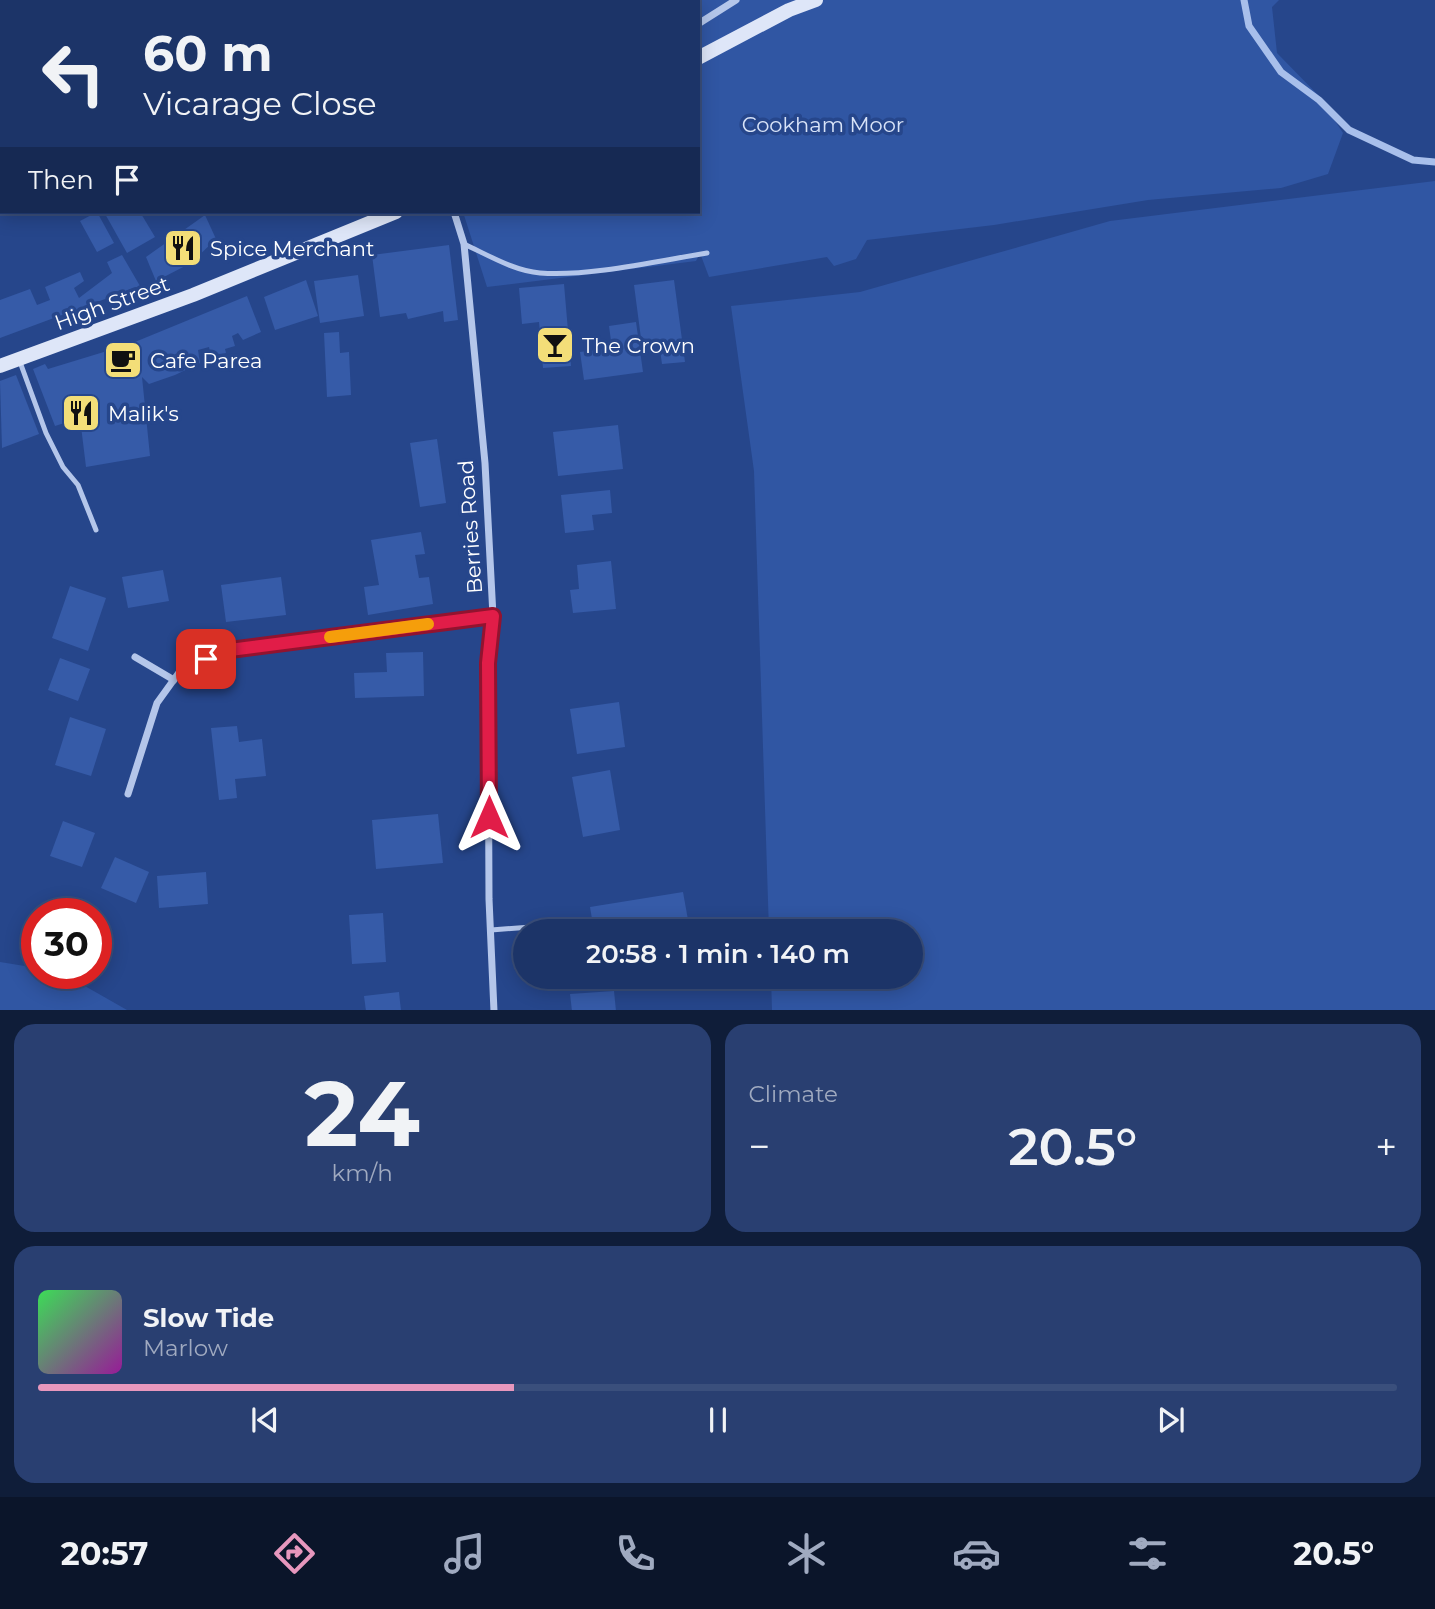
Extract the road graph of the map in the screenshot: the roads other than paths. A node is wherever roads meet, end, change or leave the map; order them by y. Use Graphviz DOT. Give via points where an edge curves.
graph roads {
  1 [pos="736,0"];
  2 [pos="816,0"];
  3 [pos="700,23"];
  4 [pos="700,57"];
  5 [pos="388,214"];
  6 [pos="455,214"];
  7 [pos="464,244"];
  8 [pos="707,253"];
  9 [pos="20,360"];
  10 [pos="0,366"];
  11 [pos="96,530"];
  12 [pos="493,616"];
  13 [pos="135,657"];
  14 [pos="174,680"];
  15 [pos="128,794"];
  16 [pos="513,928"];
  17 [pos="491,930"];
  18 [pos="494,1010"];
  1 -- 3 [label="street"];
  2 -- 4 [label="main road"];
  5 -- 9 [label="main road, High Street"];
  6 -- 7 [label="street, Berries Road"];
  7 -- 8 [label="lane" via="539,273"];
  7 -- 12 [label="street, Berries Road" via="485,463"];
  9 -- 10 [label="main road, High Street"];
  9 -- 11 [label="lane" via="46,433 78,485"];
  12 -- 14 [label="street" via="230,650 183,667"];
  12 -- 17 [label="street, Berries Road" via="488,663"];
  13 -- 14 [label="street"];
  14 -- 15 [label="street" via="157,703"];
  16 -- 17 [label="lane"];
  17 -- 18 [label="street, Berries Road"];
}
